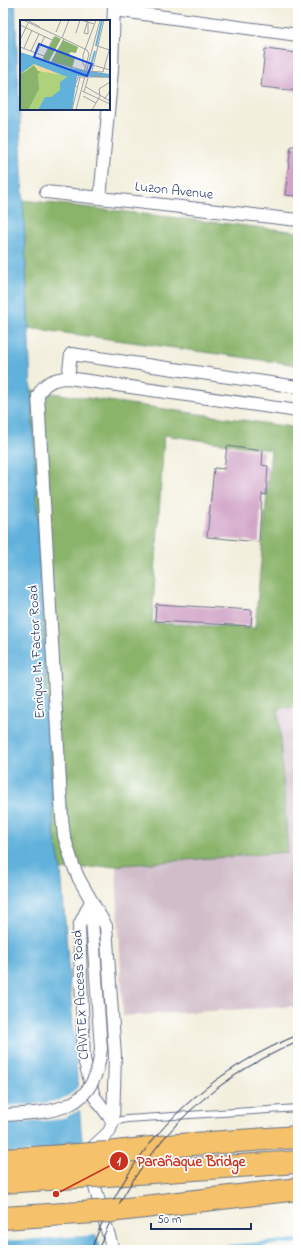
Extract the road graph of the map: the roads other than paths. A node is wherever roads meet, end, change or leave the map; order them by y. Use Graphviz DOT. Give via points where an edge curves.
graph roads {
  1 [pos="114,6"];
  2 [pos="298,35"];
  3 [pos="110,91"];
  4 [pos="108,110"];
  5 [pos="46,192"];
  6 [pos="100,198"];
  7 [pos="298,220"];
  8 [pos="68,378"];
  9 [pos="298,387"];
  10 [pos="298,411"];
  11 [pos="91,901"];
  12 [pos="298,1108"];
  13 [pos="3,1116"];
  14 [pos="113,1122"];
  15 [pos="298,1137"];
  16 [pos="3,1160"];
  17 [pos="298,1162"];
  18 [pos="3,1182"];
  19 [pos="298,1189"];
  20 [pos="298,1202"];
  21 [pos="110,1212"];
  22 [pos="3,1218"];
  23 [pos="113,1250"];
  1 -- 2 [label="street"];
  1 -- 3 [label="street"];
  4 -- 6 [label="street"];
  5 -- 6 [label="street, Luzon Avenue"];
  6 -- 7 [label="street, Luzon Avenue"];
  8 -- 9 [label="street" via="71,354"];
  8 -- 10 [label="street"];
  8 -- 11 [label="street, Enrique M. Factor Road" via="50,382 38,396 62,818 68,852"];
  11 -- 13 [label="street, CAVITEX Access Road, bridge" via="101,1049 98,1072 81,1098 73,1103 53,1111"];
  11 -- 14 [label="street, Enrique M. Factor Road" via="106,926 115,1056"];
  11 -- 14 [label="street" via="79,926 84,1059 94,1096"];
  12 -- 14 [label="lane"];
  14 -- 23 [label="street" via="109,1132 93,1146 88,1160"];
  15 -- 16 [label="highway, bridge"];
  17 -- 18 [label="highway, bridge"];
  19 -- 21 [label="highway"];
  20 -- 21 [label="highway"];
  21 -- 22 [label="highway, bridge"];
}
